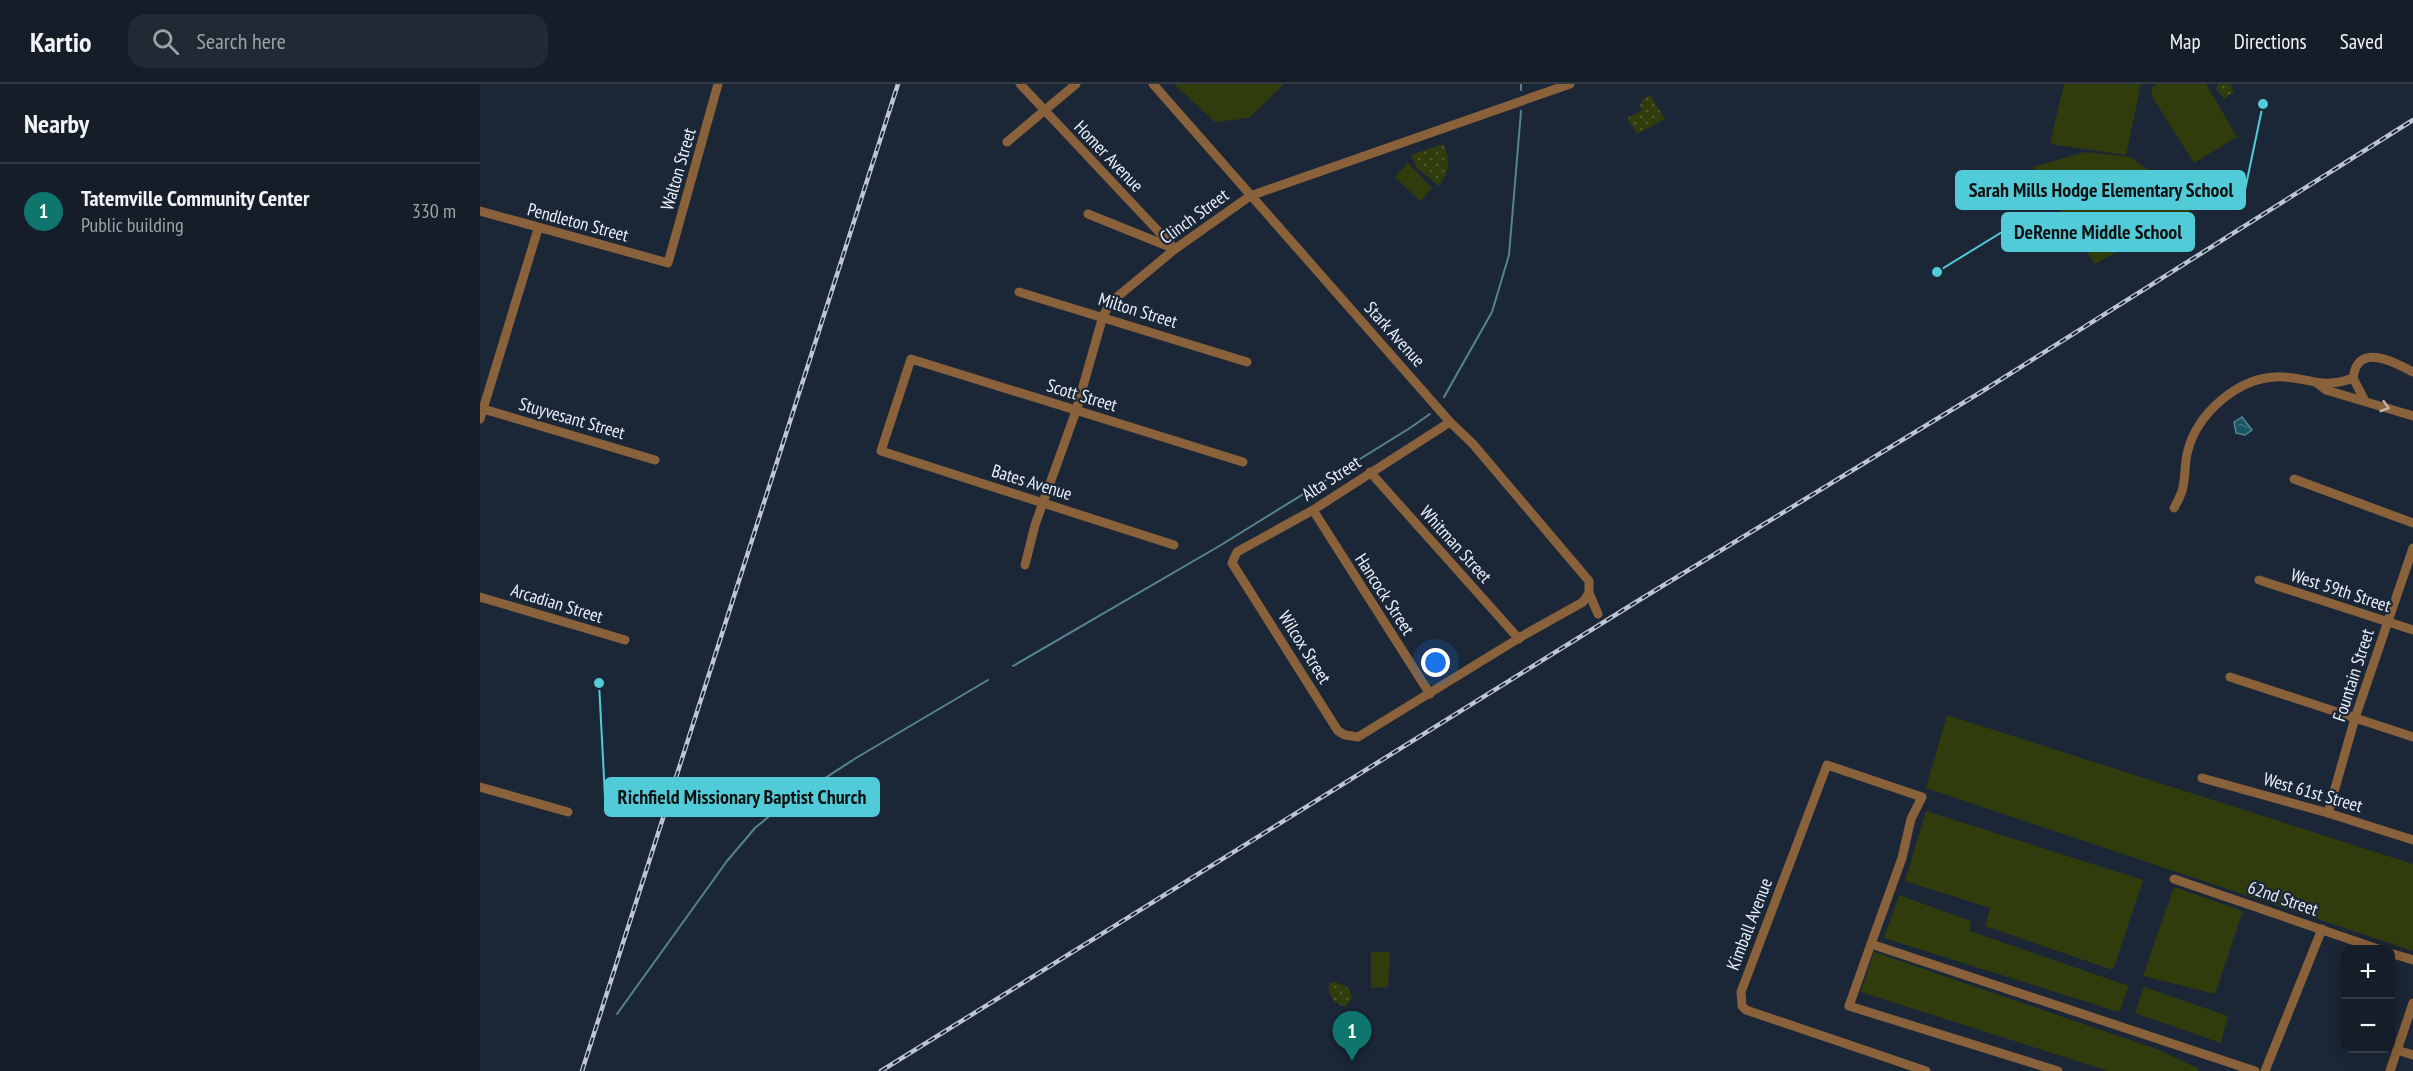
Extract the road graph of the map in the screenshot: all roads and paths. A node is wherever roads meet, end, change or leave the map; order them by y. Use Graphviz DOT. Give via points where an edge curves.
graph roads {
  1 [pos="718,84"];
  2 [pos="1020,84"];
  3 [pos="1076,84"];
  4 [pos="1153,84"];
  5 [pos="1570,84"];
  6 [pos="1045,112"];
  7 [pos="1007,142"];
  8 [pos="1250,196"];
  9 [pos="480,212"];
  10 [pos="1088,214"];
  11 [pos="538,229"];
  12 [pos="1175,249"];
  13 [pos="669,263"];
  14 [pos="1019,292"];
  15 [pos="1102,316"];
  16 [pos="1247,362"];
  17 [pos="2413,372"];
  18 [pos="2353,378"];
  19 [pos="2318,384"];
  20 [pos="2365,400"];
  21 [pos="1076,411"];
  22 [pos="481,412"];
  23 [pos="2413,416"];
  24 [pos="1450,422"];
  25 [pos="881,452"];
  26 [pos="655,460"];
  27 [pos="1243,462"];
  28 [pos="1370,472"];
  29 [pos="2294,479"];
  30 [pos="1043,504"];
  31 [pos="2174,508"];
  32 [pos="1313,510"];
  33 [pos="2413,523"];
  34 [pos="1174,545"];
  35 [pos="2413,548"];
  36 [pos="1232,563"];
  37 [pos="1025,565"];
  38 [pos="2259,580"];
  39 [pos="1590,593"];
  40 [pos="480,597"];
  41 [pos="1598,614"];
  42 [pos="2388,623"];
  43 [pos="2413,630"];
  44 [pos="1519,639"];
  45 [pos="625,640"];
  46 [pos="2230,677"];
  47 [pos="1430,694"];
  48 [pos="2355,718"];
  49 [pos="2413,737"];
  50 [pos="2202,777"];
  51 [pos="480,787"];
  52 [pos="568,813"];
  53 [pos="2328,813"];
  54 [pos="2413,840"];
  55 [pos="2174,879"];
  56 [pos="2322,929"];
  57 [pos="1871,944"];
  58 [pos="2367,945"];
  59 [pos="2395,954"];
  60 [pos="2413,960"];
  61 [pos="2413,1003"];
  62 [pos="2397,1050"];
  63 [pos="2413,1055"];
  64 [pos="1926,1071"];
  65 [pos="2058,1071"];
  66 [pos="2255,1071"];
  67 [pos="2265,1071"];
  68 [pos="2390,1071"];
  1 -- 13 [label="street, Walton Street"];
  2 -- 6 [label="street, Homer Avenue"];
  3 -- 6 [label="street"];
  4 -- 8 [label="street, Stark Avenue"];
  5 -- 8 [label="street, Clinch Street"];
  6 -- 7 [label="street"];
  6 -- 12 [label="street, Homer Avenue"];
  8 -- 12 [label="street, Clinch Street"];
  8 -- 24 [label="street, Stark Avenue"];
  9 -- 11 [label="street, Pendleton Street"];
  10 -- 12 [label="street"];
  11 -- 13 [label="street, Pendleton Street"];
  11 -- 22 [label="street"];
  12 -- 15 [label="street, Clinch Street" via="1112,302"];
  14 -- 15 [label="street, Milton Street"];
  15 -- 16 [label="street, Milton Street"];
  15 -- 21 [label="street, Clinch Street"];
  17 -- 18 [label="street" via="2373,357 2357,364"];
  18 -- 19 [label="street"];
  18 -- 20 [label="street"];
  19 -- 20 [label="street" via="2326,390"];
  19 -- 31 [label="street" via="2276,377 2250,382 2209,412 2188,450 2182,491"];
  20 -- 23 [label="street, one-way"];
  21 -- 25 [label="street, Scott Street" via="911,360"];
  21 -- 27 [label="street, Scott Street"];
  21 -- 30 [label="street, Clinch Street"];
  22 -- 26 [label="street, Stuyvesant Street"];
  24 -- 28 [label="street, Alta Street"];
  24 -- 39 [label="street, Stark Avenue" via="1589,581"];
  25 -- 30 [label="street, Bates Avenue"];
  28 -- 32 [label="street, Alta Street"];
  28 -- 44 [label="street, Whitman Street"];
  29 -- 33 [label="street"];
  30 -- 34 [label="street, Bates Avenue"];
  30 -- 37 [label="street, Clinch Street"];
  32 -- 36 [label="street, Alta Street" via="1237,552"];
  32 -- 47 [label="street, Hancock Street"];
  35 -- 42 [label="street, Fountain Street"];
  36 -- 47 [label="street, Wilcox Street" via="1338,730 1345,735 1358,737"];
  38 -- 42 [label="street, West 59th Street"];
  39 -- 41 [label="street, Stark Avenue"];
  39 -- 44 [label="street" via="1583,602"];
  40 -- 45 [label="street, Arcadian Street"];
  42 -- 43 [label="street, West 59th Street"];
  42 -- 48 [label="street, Fountain Street"];
  44 -- 47 [label="street"];
  46 -- 48 [label="street"];
  48 -- 49 [label="street"];
  48 -- 53 [label="street, Fountain Street"];
  50 -- 53 [label="street, West 61st Street"];
  51 -- 52 [label="street"];
  53 -- 54 [label="street, West 61st Street"];
  55 -- 56 [label="street, 62nd Street"];
  56 -- 58 [label="street, 62nd Street"];
  56 -- 67 [label="street"];
  57 -- 64 [label="street, Kimball Avenue" via="1902,858 1911,819 1922,797 1827,765 1740,1000 1746,1010"];
  57 -- 65 [label="street" via="1849,1006"];
  57 -- 66 [label="street"];
  59 -- 60 [label="street"];
  61 -- 62 [label="street"];
  62 -- 63 [label="street"];
  62 -- 68 [label="street"];
}
